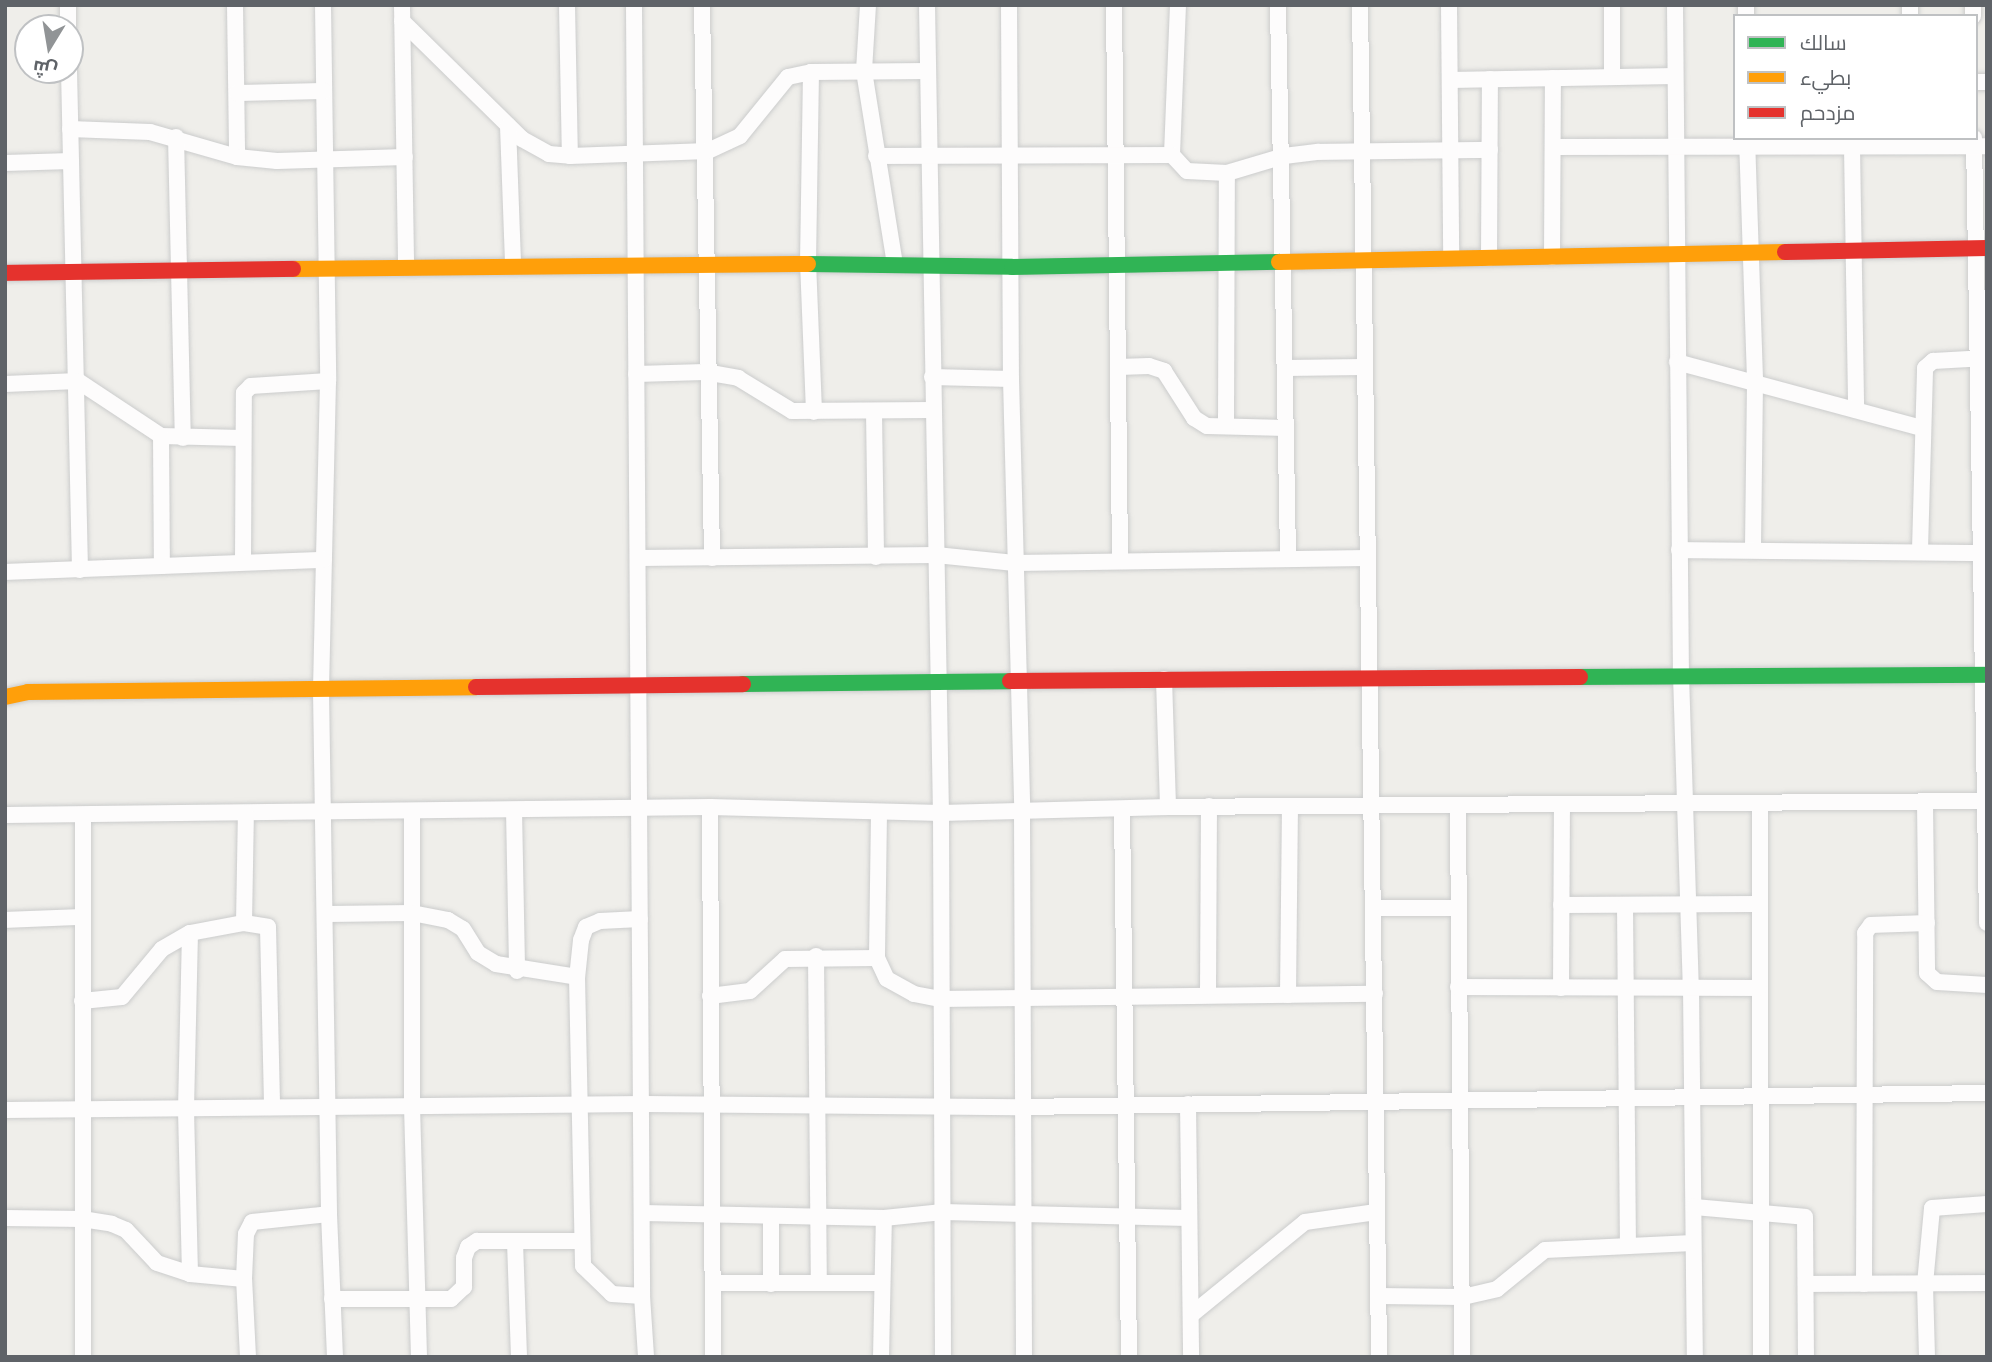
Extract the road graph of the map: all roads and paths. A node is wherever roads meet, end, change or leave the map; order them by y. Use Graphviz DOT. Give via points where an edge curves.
graph roads {
  1 [pos="235,5"];
  2 [pos="323,5"];
  3 [pos="567,5"];
  4 [pos="634,5"];
  5 [pos="702,5"];
  6 [pos="868,5"];
  7 [pos="927,5"];
  8 [pos="1009,5"];
  9 [pos="1114,5"];
  10 [pos="1178,5"];
  11 [pos="1278,5"];
  12 [pos="1360,5"];
  13 [pos="1449,5"];
  14 [pos="1612,5"];
  15 [pos="1675,5"];
  16 [pos="402,13"];
  17 [pos="864,71"];
  18 [pos="928,71"];
  19 [pos="811,72"];
  20 [pos="1675,76"];
  21 [pos="1612,77"];
  22 [pos="1553,78"];
  23 [pos="1490,79"];
  24 [pos="1450,80"];
  25 [pos="69,84"];
  26 [pos="324,91"];
  27 [pos="237,93"];
  28 [pos="508,126"];
  29 [pos="70,129"];
  30 [pos="176,137"];
  31 [pos="1747,142"];
  32 [pos="1911,142"];
  33 [pos="1978,143"];
  34 [pos="1675,146"];
  35 [pos="1852,146"];
  36 [pos="1553,147"];
  37 [pos="1490,150"];
  38 [pos="708,151"];
  39 [pos="1451,151"];
  40 [pos="1362,152"];
  41 [pos="636,155"];
  42 [pos="1172,155"];
  43 [pos="570,156"];
  44 [pos="876,156"];
  45 [pos="1284,156"];
  46 [pos="237,157"];
  47 [pos="1115,157"];
  48 [pos="405,158"];
  49 [pos="928,158"];
  50 [pos="1010,158"];
  51 [pos="324,160"];
  52 [pos="71,161"];
  53 [pos="5,163"];
  54 [pos="1227,173"];
  55 [pos="1981,248"];
  56 [pos="1852,251"];
  57 [pos="1747,253"];
  58 [pos="1676,255"];
  59 [pos="1552,257"];
  60 [pos="1451,258"];
  61 [pos="1489,258"];
  62 [pos="1363,259"];
  63 [pos="1285,261"];
  64 [pos="808,262"];
  65 [pos="704,263"];
  66 [pos="1227,263"];
  67 [pos="635,264"];
  68 [pos="895,264"];
  69 [pos="513,265"];
  70 [pos="1117,265"];
  71 [pos="406,266"];
  72 [pos="929,267"];
  73 [pos="1012,267"];
  74 [pos="326,269"];
  75 [pos="74,271"];
  76 [pos="180,271"];
  77 [pos="5,273"];
  78 [pos="1982,358"];
  79 [pos="1677,362"];
  80 [pos="1364,367"];
  81 [pos="1118,368"];
  82 [pos="1286,368"];
  83 [pos="705,372"];
  84 [pos="636,374"];
  85 [pos="932,377"];
  86 [pos="1011,379"];
  87 [pos="328,380"];
  88 [pos="78,381"];
  89 [pos="1755,383"];
  90 [pos="5,384"];
  91 [pos="933,410"];
  92 [pos="1856,410"];
  93 [pos="874,411"];
  94 [pos="814,412"];
  95 [pos="1226,426"];
  96 [pos="1286,428"];
  97 [pos="1922,428"];
  98 [pos="161,436"];
  99 [pos="183,438"];
  100 [pos="242,438"];
  101 [pos="1752,549"];
  102 [pos="1679,550"];
  103 [pos="1920,550"];
  104 [pos="1983,552"];
  105 [pos="936,555"];
  106 [pos="876,557"];
  107 [pos="639,558"];
  108 [pos="712,558"];
  109 [pos="1288,558"];
  110 [pos="1367,558"];
  111 [pos="324,561"];
  112 [pos="1120,561"];
  113 [pos="243,562"];
  114 [pos="1015,563"];
  115 [pos="162,566"];
  116 [pos="80,570"];
  117 [pos="5,572"];
  118 [pos="1681,675"];
  119 [pos="1986,675"];
  120 [pos="1368,678"];
  121 [pos="1164,679"];
  122 [pos="1016,682"];
  123 [pos="938,683"];
  124 [pos="640,687"];
  125 [pos="321,691"];
  126 [pos="5,697"];
  127 [pos="1986,801"];
  128 [pos="1685,803"];
  129 [pos="1760,803"];
  130 [pos="1925,803"];
  131 [pos="1562,804"];
  132 [pos="1374,805"];
  133 [pos="1458,805"];
  134 [pos="1209,806"];
  135 [pos="710,807"];
  136 [pos="1168,807"];
  137 [pos="1290,808"];
  138 [pos="641,809"];
  139 [pos="1122,809"];
  140 [pos="514,810"];
  141 [pos="324,811"];
  142 [pos="412,811"];
  143 [pos="1022,812"];
  144 [pos="246,813"];
  145 [pos="879,813"];
  146 [pos="940,813"];
  147 [pos="5,815"];
  148 [pos="83,816"];
  149 [pos="1758,904"];
  150 [pos="1561,905"];
  151 [pos="1625,906"];
  152 [pos="1689,906"];
  153 [pos="1374,908"];
  154 [pos="1459,908"];
  155 [pos="412,913"];
  156 [pos="327,914"];
  157 [pos="81,917"];
  158 [pos="640,919"];
  159 [pos="5,920"];
  160 [pos="244,923"];
  161 [pos="1927,923"];
  162 [pos="1987,923"];
  163 [pos="190,933"];
  164 [pos="816,956"];
  165 [pos="877,958"];
  166 [pos="517,971"];
  167 [pos="578,977"];
  168 [pos="1987,985"];
  169 [pos="1458,988"];
  170 [pos="1561,988"];
  171 [pos="1624,988"];
  172 [pos="1691,988"];
  173 [pos="1759,988"];
  174 [pos="1208,994"];
  175 [pos="1375,994"];
  176 [pos="1288,995"];
  177 [pos="710,996"];
  178 [pos="1124,996"];
  179 [pos="1023,997"];
  180 [pos="940,999"];
  181 [pos="82,1001"];
  182 [pos="1865,1093"];
  183 [pos="1987,1093"];
  184 [pos="1691,1096"];
  185 [pos="1626,1097"];
  186 [pos="1762,1097"];
  187 [pos="1461,1099"];
  188 [pos="1374,1101"];
  189 [pos="644,1104"];
  190 [pos="711,1104"];
  191 [pos="1188,1104"];
  192 [pos="579,1105"];
  193 [pos="412,1106"];
  194 [pos="1126,1106"];
  195 [pos="272,1107"];
  196 [pos="330,1107"];
  197 [pos="942,1107"];
  198 [pos="1020,1107"];
  199 [pos="816,1108"];
  200 [pos="81,1109"];
  201 [pos="186,1109"];
  202 [pos="5,1110"];
  203 [pos="1987,1204"];
  204 [pos="1694,1207"];
  205 [pos="1760,1210"];
  206 [pos="943,1212"];
  207 [pos="1376,1212"];
  208 [pos="643,1213"];
  209 [pos="328,1214"];
  210 [pos="1021,1214"];
  211 [pos="712,1216"];
  212 [pos="1127,1217"];
  213 [pos="5,1218"];
  214 [pos="771,1218"];
  215 [pos="818,1218"];
  216 [pos="884,1218"];
  217 [pos="1186,1218"];
  218 [pos="82,1219"];
  219 [pos="579,1241"];
  220 [pos="515,1242"];
  221 [pos="1628,1243"];
  222 [pos="1693,1243"];
  223 [pos="190,1274"];
  224 [pos="244,1279"];
  225 [pos="713,1283"];
  226 [pos="819,1283"];
  227 [pos="881,1283"];
  228 [pos="1925,1283"];
  229 [pos="1987,1283"];
  230 [pos="771,1284"];
  231 [pos="1806,1284"];
  232 [pos="1864,1284"];
  233 [pos="642,1296"];
  234 [pos="1379,1296"];
  235 [pos="1463,1297"];
  236 [pos="332,1299"];
  237 [pos="417,1299"];
  238 [pos="1191,1315"];
  239 [pos="83,1357"];
  240 [pos="248,1357"];
  241 [pos="335,1357"];
  242 [pos="419,1357"];
  243 [pos="519,1357"];
  244 [pos="646,1357"];
  245 [pos="713,1357"];
  246 [pos="881,1357"];
  247 [pos="943,1357"];
  248 [pos="1024,1357"];
  249 [pos="1129,1357"];
  250 [pos="1191,1357"];
  251 [pos="1379,1357"];
  252 [pos="1462,1357"];
  253 [pos="1695,1357"];
  254 [pos="1762,1357"];
  255 [pos="1806,1357"];
  256 [pos="1927,1357"];
  1 -- 27 [label="street"];
  2 -- 26 [label="street"];
  3 -- 43 [label="street"];
  4 -- 41 [label="street"];
  5 -- 38 [label="street"];
  6 -- 17 [label="street"];
  7 -- 18 [label="street"];
  8 -- 50 [label="street"];
  9 -- 47 [label="street"];
  10 -- 42 [label="street"];
  11 -- 45 [label="street"];
  12 -- 40 [label="street"];
  13 -- 24 [label="street"];
  14 -- 21 [label="street"];
  15 -- 20 [label="street"];
  16 -- 28 [label="street"];
  16 -- 48 [label="street"];
  17 -- 18 [label="street"];
  17 -- 19 [label="street"];
  17 -- 44 [label="street"];
  18 -- 49 [label="street"];
  19 -- 38 [label="street" via="788,77 740,136"];
  19 -- 64 [label="street"];
  20 -- 21 [label="street"];
  20 -- 34 [label="street"];
  21 -- 22 [label="street"];
  22 -- 23 [label="street"];
  22 -- 36 [label="street"];
  23 -- 24 [label="street"];
  23 -- 37 [label="street"];
  24 -- 39 [label="street"];
  25 -- 29 [label="street"];
  26 -- 27 [label="street"];
  26 -- 51 [label="street"];
  27 -- 46 [label="street"];
  28 -- 43 [label="street" via="536,149"];
  28 -- 69 [label="street"];
  29 -- 30 [label="street"];
  29 -- 52 [label="street"];
  30 -- 46 [label="street"];
  30 -- 76 [label="street"];
  31 -- 34 [label="street"];
  31 -- 35 [label="street"];
  31 -- 57 [label="street"];
  32 -- 33 [label="street"];
  32 -- 35 [label="street"];
  33 -- 55 [label="street"];
  34 -- 36 [label="street"];
  34 -- 58 [label="street"];
  35 -- 56 [label="street"];
  36 -- 59 [label="street"];
  37 -- 39 [label="street"];
  37 -- 61 [label="street"];
  38 -- 41 [label="street"];
  38 -- 65 [label="street"];
  39 -- 40 [label="street"];
  39 -- 60 [label="street"];
  40 -- 45 [label="street"];
  40 -- 62 [label="street"];
  41 -- 43 [label="street"];
  41 -- 67 [label="street"];
  42 -- 47 [label="street"];
  42 -- 54 [label="street" via="1187,171"];
  44 -- 49 [label="street"];
  44 -- 68 [label="street"];
  45 -- 54 [label="street"];
  45 -- 63 [label="street"];
  46 -- 51 [label="street"];
  47 -- 50 [label="street"];
  47 -- 70 [label="street"];
  48 -- 51 [label="street"];
  48 -- 71 [label="street"];
  49 -- 50 [label="street"];
  49 -- 72 [label="street"];
  50 -- 73 [label="street"];
  51 -- 74 [label="street"];
  52 -- 53 [label="street"];
  52 -- 75 [label="street"];
  54 -- 66 [label="street"];
  55 -- 56 [label="street"];
  55 -- 78 [label="street"];
  56 -- 57 [label="street"];
  56 -- 92 [label="street"];
  57 -- 58 [label="street"];
  57 -- 89 [label="street"];
  58 -- 59 [label="street"];
  58 -- 79 [label="street"];
  59 -- 61 [label="street"];
  60 -- 61 [label="street"];
  60 -- 62 [label="street"];
  62 -- 63 [label="street"];
  62 -- 80 [label="street"];
  63 -- 66 [label="street"];
  63 -- 82 [label="street"];
  64 -- 65 [label="street"];
  64 -- 68 [label="street"];
  64 -- 94 [label="street"];
  65 -- 67 [label="street"];
  65 -- 83 [label="street"];
  66 -- 70 [label="street"];
  66 -- 95 [label="street"];
  67 -- 69 [label="street"];
  67 -- 84 [label="street"];
  68 -- 72 [label="street"];
  69 -- 71 [label="street"];
  70 -- 73 [label="street"];
  70 -- 81 [label="street"];
  71 -- 74 [label="street"];
  72 -- 73 [label="street"];
  72 -- 85 [label="street"];
  73 -- 86 [label="street"];
  74 -- 76 [label="street"];
  74 -- 87 [label="street"];
  75 -- 76 [label="street"];
  75 -- 77 [label="street"];
  75 -- 88 [label="street"];
  76 -- 99 [label="street"];
  78 -- 97 [label="street" via="1928,363"];
  78 -- 104 [label="street"];
  79 -- 89 [label="street"];
  79 -- 102 [label="street"];
  80 -- 82 [label="street"];
  80 -- 110 [label="street"];
  81 -- 95 [label="street" via="1164,370 1194,418 1207,426"];
  81 -- 112 [label="street"];
  82 -- 96 [label="street"];
  83 -- 84 [label="street"];
  83 -- 94 [label="street" via="738,378 779,407"];
  83 -- 108 [label="street"];
  84 -- 107 [label="street"];
  85 -- 86 [label="street"];
  85 -- 91 [label="street"];
  86 -- 114 [label="street"];
  87 -- 100 [label="street" via="251,386 241,402"];
  87 -- 111 [label="street"];
  88 -- 90 [label="street"];
  88 -- 98 [label="street"];
  88 -- 116 [label="street"];
  89 -- 92 [label="street"];
  89 -- 101 [label="street"];
  91 -- 93 [label="street"];
  91 -- 105 [label="street"];
  92 -- 97 [label="street"];
  93 -- 94 [label="street"];
  93 -- 106 [label="street"];
  95 -- 96 [label="street"];
  96 -- 109 [label="street"];
  97 -- 103 [label="street"];
  98 -- 99 [label="street"];
  98 -- 115 [label="street"];
  99 -- 100 [label="street"];
  100 -- 113 [label="street"];
  101 -- 102 [label="street"];
  101 -- 103 [label="street"];
  102 -- 118 [label="street"];
  103 -- 104 [label="street"];
  104 -- 119 [label="street"];
  105 -- 106 [label="street"];
  105 -- 114 [label="street"];
  105 -- 123 [label="street"];
  106 -- 108 [label="street"];
  107 -- 108 [label="street"];
  107 -- 124 [label="street"];
  109 -- 110 [label="street"];
  109 -- 112 [label="street"];
  110 -- 120 [label="street"];
  111 -- 113 [label="street"];
  111 -- 125 [label="street"];
  112 -- 114 [label="street"];
  113 -- 115 [label="street"];
  114 -- 122 [label="street"];
  115 -- 116 [label="street"];
  116 -- 117 [label="street"];
  118 -- 119 [label="street"];
  118 -- 120 [label="street"];
  118 -- 128 [label="street"];
  119 -- 127 [label="street"];
  120 -- 121 [label="street"];
  120 -- 132 [label="street"];
  121 -- 122 [label="street"];
  121 -- 136 [label="street"];
  122 -- 123 [label="street"];
  122 -- 143 [label="street"];
  123 -- 124 [label="street"];
  123 -- 146 [label="street"];
  124 -- 125 [label="street"];
  124 -- 138 [label="street"];
  125 -- 126 [label="street" via="28,692"];
  125 -- 141 [label="street"];
  127 -- 130 [label="street"];
  127 -- 162 [label="street"];
  128 -- 129 [label="street"];
  128 -- 131 [label="street"];
  128 -- 152 [label="street"];
  129 -- 130 [label="street"];
  129 -- 149 [label="street"];
  130 -- 161 [label="street"];
  131 -- 133 [label="street"];
  131 -- 150 [label="street"];
  132 -- 133 [label="street"];
  132 -- 137 [label="street"];
  132 -- 153 [label="street"];
  133 -- 154 [label="street"];
  134 -- 136 [label="street"];
  134 -- 137 [label="street"];
  134 -- 174 [label="street"];
  135 -- 138 [label="street"];
  135 -- 145 [label="street"];
  135 -- 177 [label="street"];
  136 -- 139 [label="street"];
  137 -- 176 [label="street"];
  138 -- 140 [label="street"];
  138 -- 158 [label="street"];
  139 -- 143 [label="street"];
  139 -- 178 [label="street"];
  140 -- 142 [label="street"];
  140 -- 166 [label="street"];
  141 -- 142 [label="street"];
  141 -- 144 [label="street"];
  141 -- 156 [label="street"];
  142 -- 155 [label="street"];
  143 -- 146 [label="street"];
  143 -- 179 [label="street"];
  144 -- 148 [label="street"];
  144 -- 160 [label="street"];
  145 -- 146 [label="street"];
  145 -- 165 [label="street"];
  146 -- 180 [label="street"];
  147 -- 148 [label="street"];
  148 -- 157 [label="street"];
  149 -- 152 [label="street"];
  149 -- 173 [label="street"];
  150 -- 151 [label="street"];
  150 -- 170 [label="street"];
  151 -- 152 [label="street"];
  151 -- 171 [label="street"];
  152 -- 172 [label="street"];
  153 -- 154 [label="street"];
  153 -- 175 [label="street"];
  154 -- 169 [label="street"];
  155 -- 156 [label="street"];
  155 -- 166 [label="street" via="448,920 463,929 478,953"];
  155 -- 193 [label="street"];
  156 -- 196 [label="street"];
  157 -- 159 [label="street"];
  157 -- 181 [label="street"];
  158 -- 167 [label="street" via="600,920 586,928"];
  158 -- 189 [label="street"];
  160 -- 163 [label="street"];
  160 -- 195 [label="street" via="268,926 272,936"];
  161 -- 168 [label="street" via="1930,980"];
  161 -- 182 [label="street" via="1867,928"];
  163 -- 181 [label="street" via="162,949 122,997"];
  163 -- 201 [label="street"];
  164 -- 165 [label="street"];
  164 -- 177 [label="street" via="785,959 750,991"];
  164 -- 199 [label="street"];
  165 -- 180 [label="street" via="887,979 900,988"];
  166 -- 167 [label="street"];
  167 -- 192 [label="street"];
  169 -- 170 [label="street"];
  169 -- 187 [label="street"];
  170 -- 171 [label="street"];
  171 -- 172 [label="street"];
  171 -- 185 [label="street"];
  172 -- 173 [label="street"];
  172 -- 184 [label="street"];
  173 -- 186 [label="street"];
  174 -- 176 [label="street"];
  174 -- 178 [label="street"];
  175 -- 176 [label="street"];
  175 -- 188 [label="street"];
  177 -- 190 [label="street"];
  178 -- 179 [label="street"];
  178 -- 194 [label="street"];
  179 -- 180 [label="street"];
  179 -- 198 [label="street"];
  180 -- 197 [label="street"];
  181 -- 200 [label="street"];
  182 -- 183 [label="street"];
  182 -- 186 [label="street"];
  182 -- 232 [label="street"];
  184 -- 185 [label="street"];
  184 -- 186 [label="street"];
  184 -- 204 [label="street"];
  185 -- 187 [label="street"];
  185 -- 221 [label="street"];
  186 -- 205 [label="street"];
  187 -- 188 [label="street"];
  187 -- 235 [label="street"];
  188 -- 191 [label="street"];
  188 -- 207 [label="street"];
  189 -- 190 [label="street"];
  189 -- 192 [label="street"];
  189 -- 208 [label="street"];
  190 -- 199 [label="street"];
  190 -- 211 [label="street"];
  191 -- 194 [label="street"];
  191 -- 217 [label="street"];
  192 -- 193 [label="street"];
  192 -- 219 [label="street"];
  193 -- 196 [label="street"];
  193 -- 237 [label="street"];
  194 -- 198 [label="street"];
  194 -- 212 [label="street"];
  195 -- 196 [label="street"];
  195 -- 201 [label="street"];
  196 -- 209 [label="street"];
  197 -- 198 [label="street"];
  197 -- 199 [label="street"];
  197 -- 206 [label="street"];
  198 -- 210 [label="street"];
  199 -- 215 [label="street"];
  200 -- 201 [label="street"];
  200 -- 202 [label="street"];
  200 -- 218 [label="street"];
  201 -- 223 [label="street"];
  203 -- 228 [label="street" via="1932,1208"];
  204 -- 205 [label="street"];
  204 -- 222 [label="street"];
  205 -- 231 [label="street" via="1805,1217"];
  205 -- 254 [label="street"];
  206 -- 210 [label="street"];
  206 -- 216 [label="street"];
  206 -- 247 [label="street"];
  207 -- 234 [label="street"];
  207 -- 238 [label="street" via="1305,1222"];
  208 -- 211 [label="street"];
  208 -- 233 [label="street"];
  209 -- 224 [label="street" via="252,1222 246,1234"];
  209 -- 236 [label="street"];
  210 -- 212 [label="street"];
  210 -- 248 [label="street"];
  211 -- 214 [label="street"];
  211 -- 225 [label="street"];
  212 -- 217 [label="street"];
  212 -- 249 [label="street"];
  213 -- 218 [label="street"];
  214 -- 215 [label="street"];
  214 -- 230 [label="street"];
  215 -- 216 [label="street"];
  215 -- 226 [label="street"];
  216 -- 227 [label="street"];
  217 -- 238 [label="street"];
  218 -- 223 [label="street" via="126,1230 158,1263"];
  218 -- 239 [label="street"];
  219 -- 220 [label="street"];
  219 -- 233 [label="street" via="583,1266 602,1288 621,1297"];
  220 -- 237 [label="street" via="477,1241 468,1247 464,1287 457,1295"];
  220 -- 243 [label="street"];
  221 -- 222 [label="street"];
  221 -- 235 [label="street" via="1545,1250 1507,1285"];
  222 -- 253 [label="street"];
  223 -- 224 [label="street"];
  224 -- 240 [label="street"];
  225 -- 230 [label="street"];
  225 -- 245 [label="street"];
  226 -- 227 [label="street"];
  226 -- 230 [label="street"];
  227 -- 246 [label="street"];
  228 -- 229 [label="street"];
  228 -- 232 [label="street"];
  228 -- 256 [label="street"];
  231 -- 232 [label="street"];
  231 -- 255 [label="street"];
  233 -- 244 [label="street"];
  234 -- 235 [label="street"];
  234 -- 251 [label="street"];
  235 -- 252 [label="street"];
  236 -- 237 [label="street"];
  236 -- 241 [label="street"];
  237 -- 242 [label="street"];
  238 -- 250 [label="street"];
}
